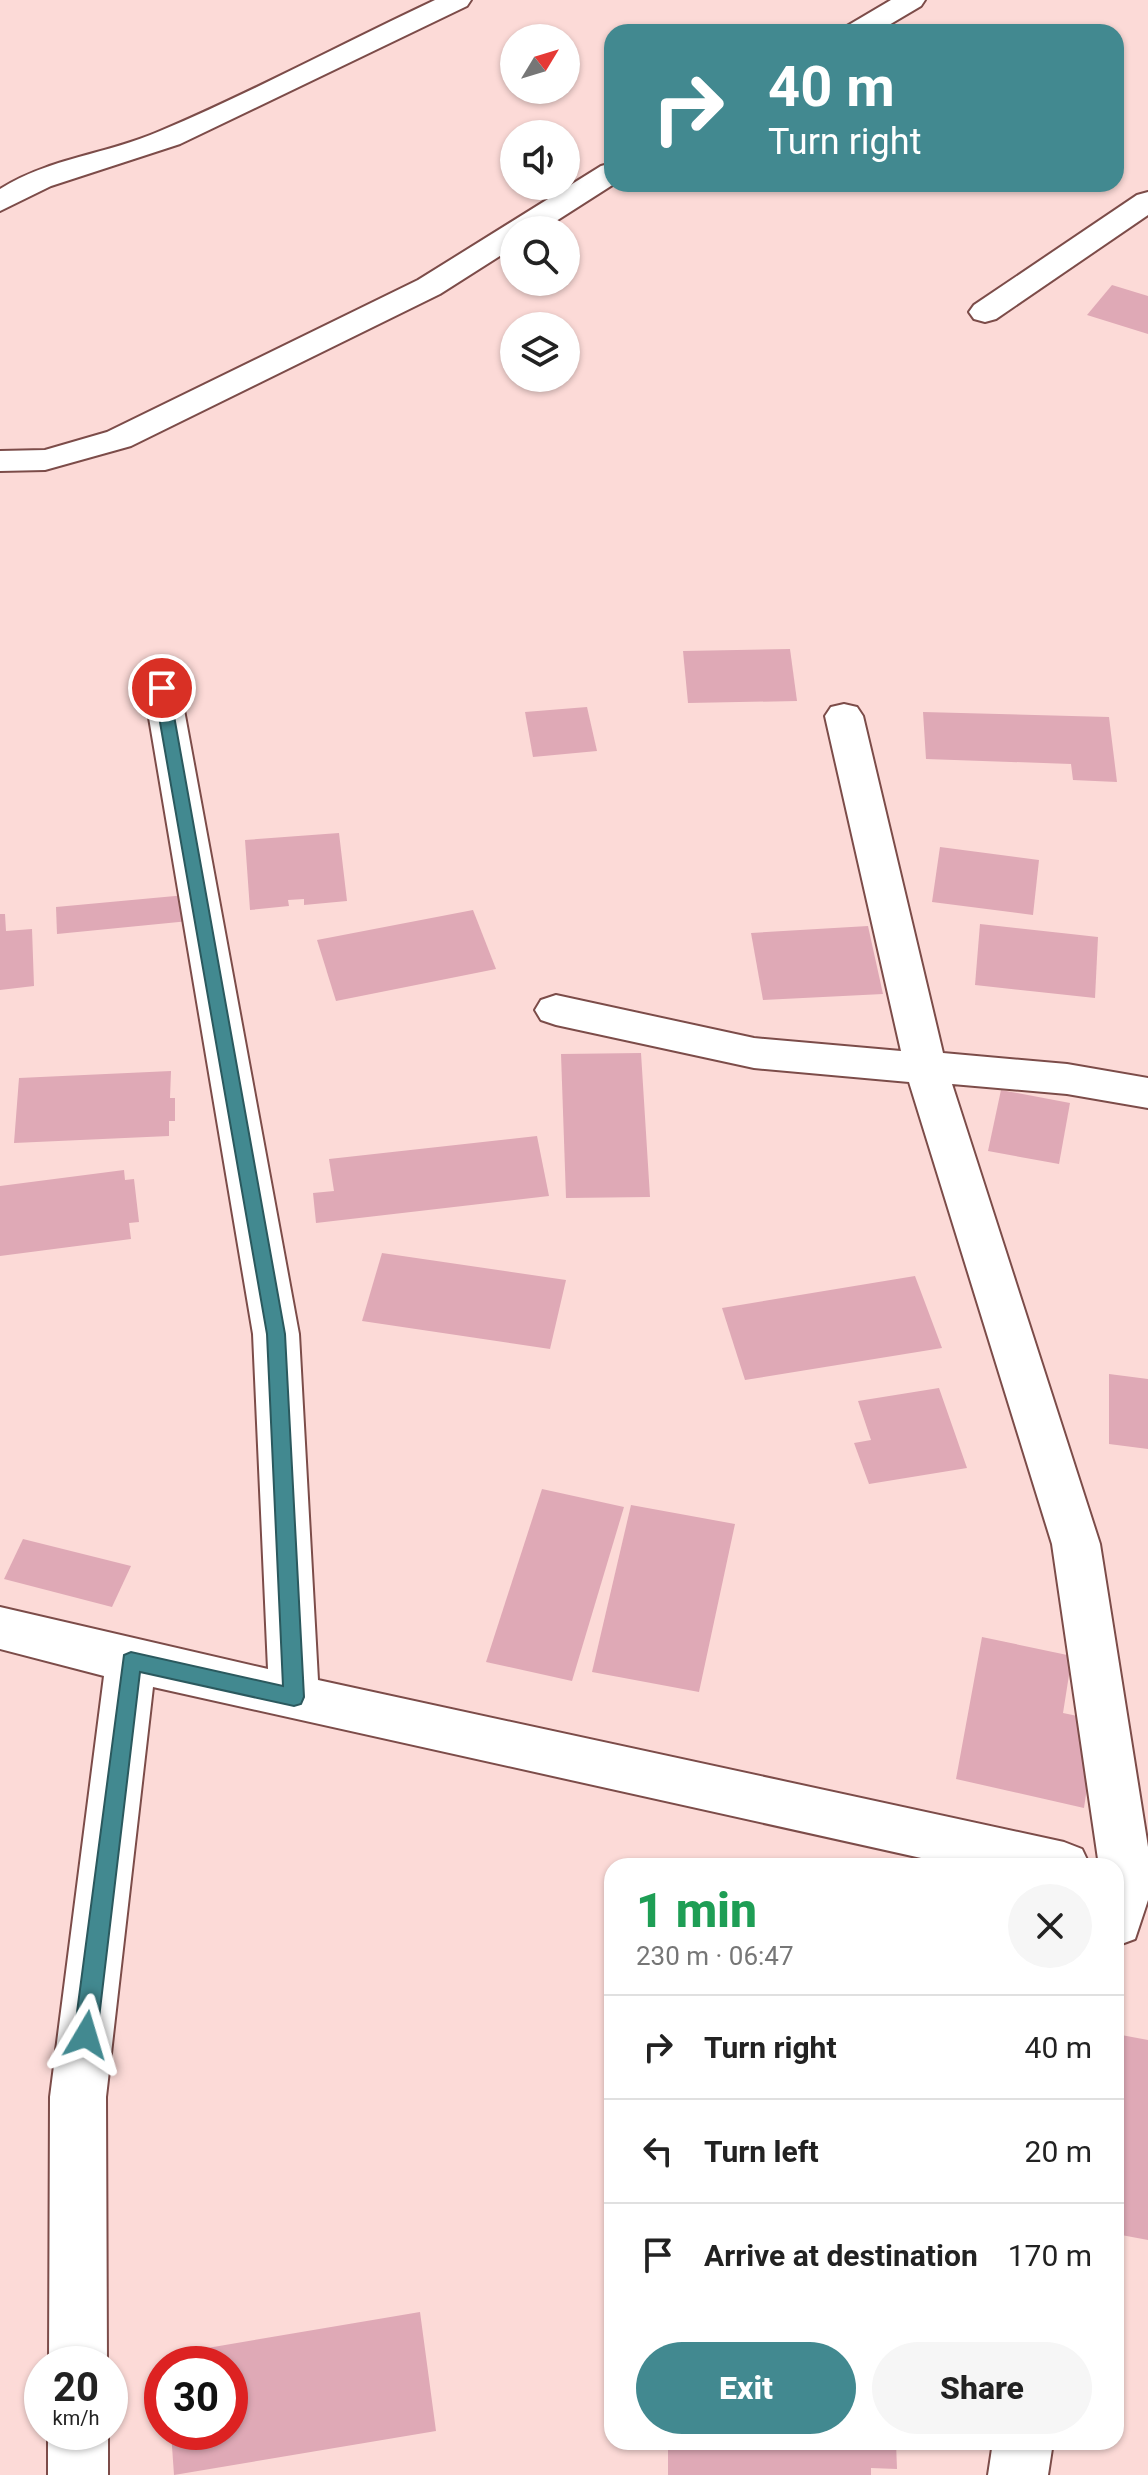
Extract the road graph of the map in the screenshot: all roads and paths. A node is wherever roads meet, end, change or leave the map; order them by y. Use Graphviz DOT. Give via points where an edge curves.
graph roads {
  1 [pos="457,0"];
  2 [pos="911,0"];
  3 [pos="870,24"];
  4 [pos="604,177"];
  5 [pos="1148,201"];
  6 [pos="0,202"];
  7 [pos="543,216"];
  8 [pos="500,243"];
  9 [pos="985,312"];
  10 [pos="0,461"];
  11 [pos="162,688"];
  12 [pos="844,716"];
  13 [pos="556,1010"];
  14 [pos="925,1066"];
  15 [pos="1148,1093"];
  16 [pos="0,1628"];
  17 [pos="131,1661"];
  18 [pos="294,1697"];
  19 [pos="1028,1858"];
  20 [pos="1122,1858"];
  21 [pos="1124,1871"];
  22 [pos="1127,1891"];
  23 [pos="78,2346"];
  24 [pos="78,2450"];
  25 [pos="1022,2450"];
  26 [pos="78,2475"];
  27 [pos="1018,2475"];
  1 -- 6 [label="street" via="167,139 23,185"];
  2 -- 3 [label="street"];
  4 -- 7 [label="street"];
  5 -- 9 [label="street"];
  8 -- 10 [label="street" via="429,287 119,439 26,465"];
  11 -- 18 [label="street" via="276,1334"];
  12 -- 14 [label="street"];
  13 -- 14 [label="street" via="754,1053"];
  14 -- 15 [label="street" via="1067,1079"];
  14 -- 20 [label="street" via="1076,1544"];
  16 -- 17 [label="street"];
  17 -- 18 [label="street"];
  17 -- 23 [label="street" via="78,2097"];
  18 -- 19 [label="street"];
  21 -- 22 [label="street"];
  24 -- 26 [label="street"];
  25 -- 27 [label="street"];
}
